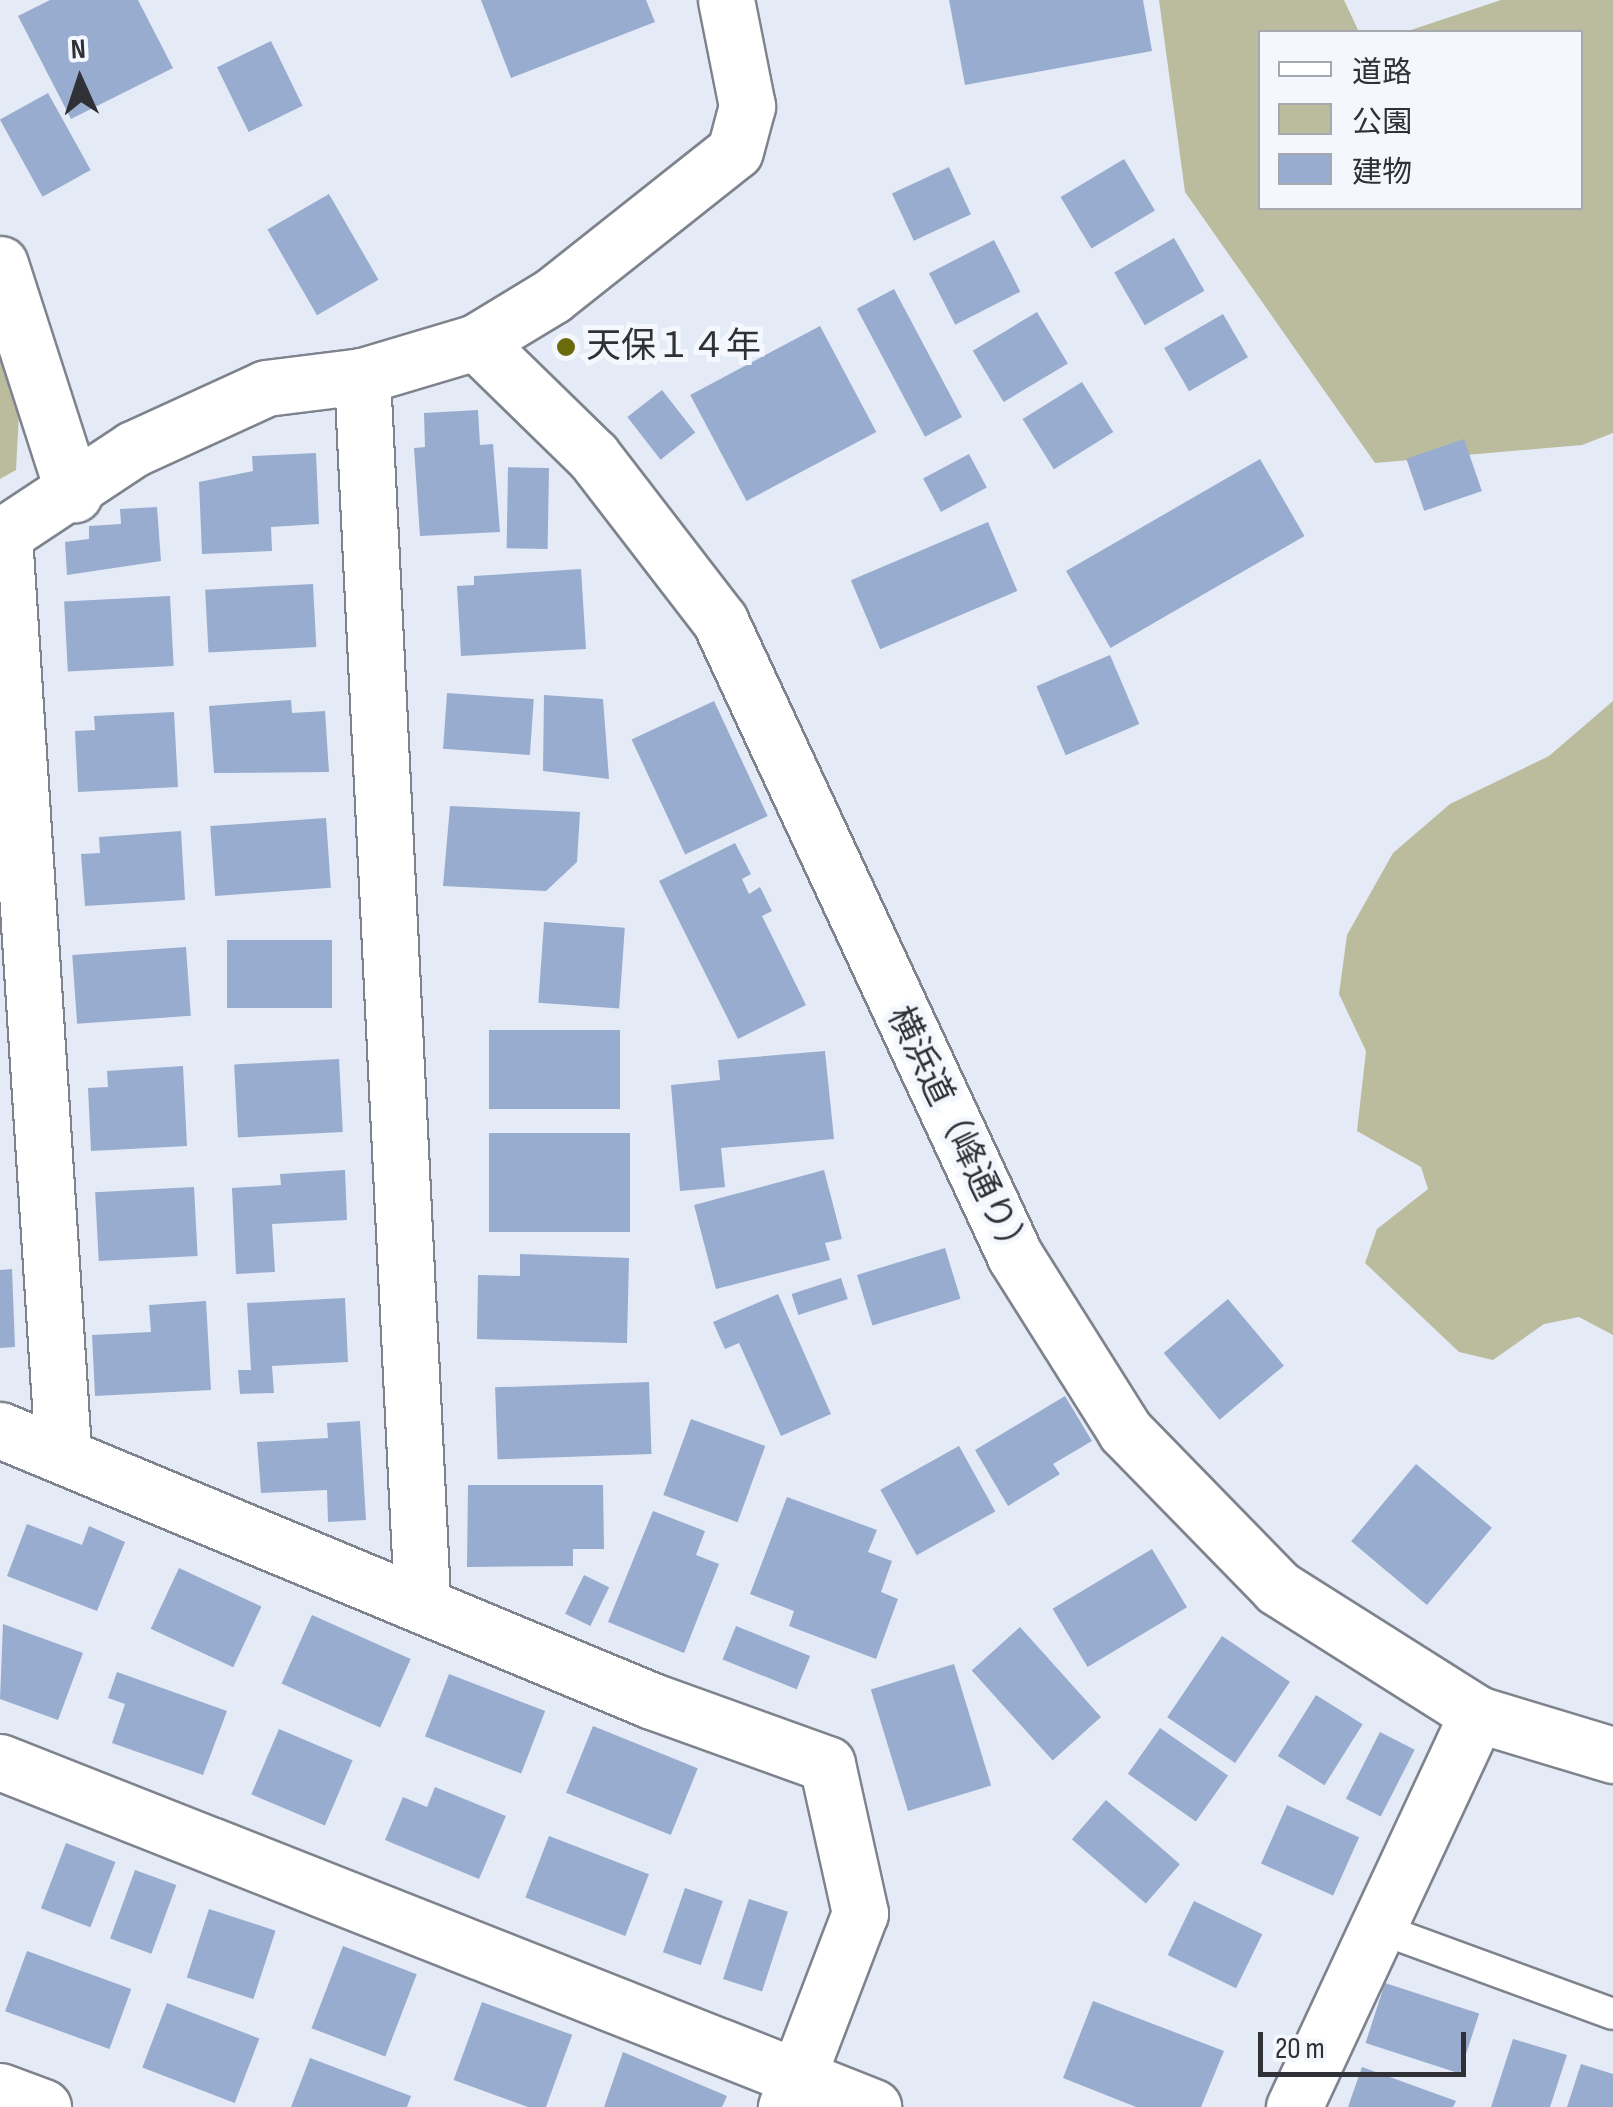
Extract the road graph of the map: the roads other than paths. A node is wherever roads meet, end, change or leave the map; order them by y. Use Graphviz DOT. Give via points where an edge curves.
graph roads {
  1 [pos="726,0"];
  2 [pos="0,264"];
  3 [pos="476,342"];
  4 [pos="362,376"];
  5 [pos="74,494"];
  6 [pos="2,536"];
  7 [pos="0,1430"];
  8 [pos="63,1452"];
  9 [pos="422,1599"];
  10 [pos="1476,1714"];
  11 [pos="1613,1755"];
  12 [pos="0,1762"];
  13 [pos="1378,1928"];
  14 [pos="1613,2014"];
  15 [pos="0,2091"];
  16 [pos="793,2092"];
  17 [pos="42,2107"];
  18 [pos="873,2107"];
  19 [pos="1294,2107"];
  1 -- 3 [label="street" via="748,106 735,151 552,296"];
  2 -- 5 [label="street"];
  3 -- 4 [label="street"];
  3 -- 10 [label="street, 横浜道（峰通り）" via="592,456 720,622 1015,1256 1125,1431 1278,1588"];
  4 -- 5 [label="street" via="266,388 133,449"];
  4 -- 9 [label="street"];
  5 -- 6 [label="street"];
  6 -- 8 [label="street"];
  7 -- 8 [label="street"];
  8 -- 9 [label="street"];
  9 -- 16 [label="street" via="652,1700 827,1764 860,1913"];
  10 -- 11 [label="street, 横浜道（峰通り）"];
  10 -- 13 [label="street"];
  12 -- 16 [label="street"];
  13 -- 14 [label="lane"];
  13 -- 19 [label="street"];
  15 -- 17 [label="street"];
  16 -- 18 [label="street"];
}
